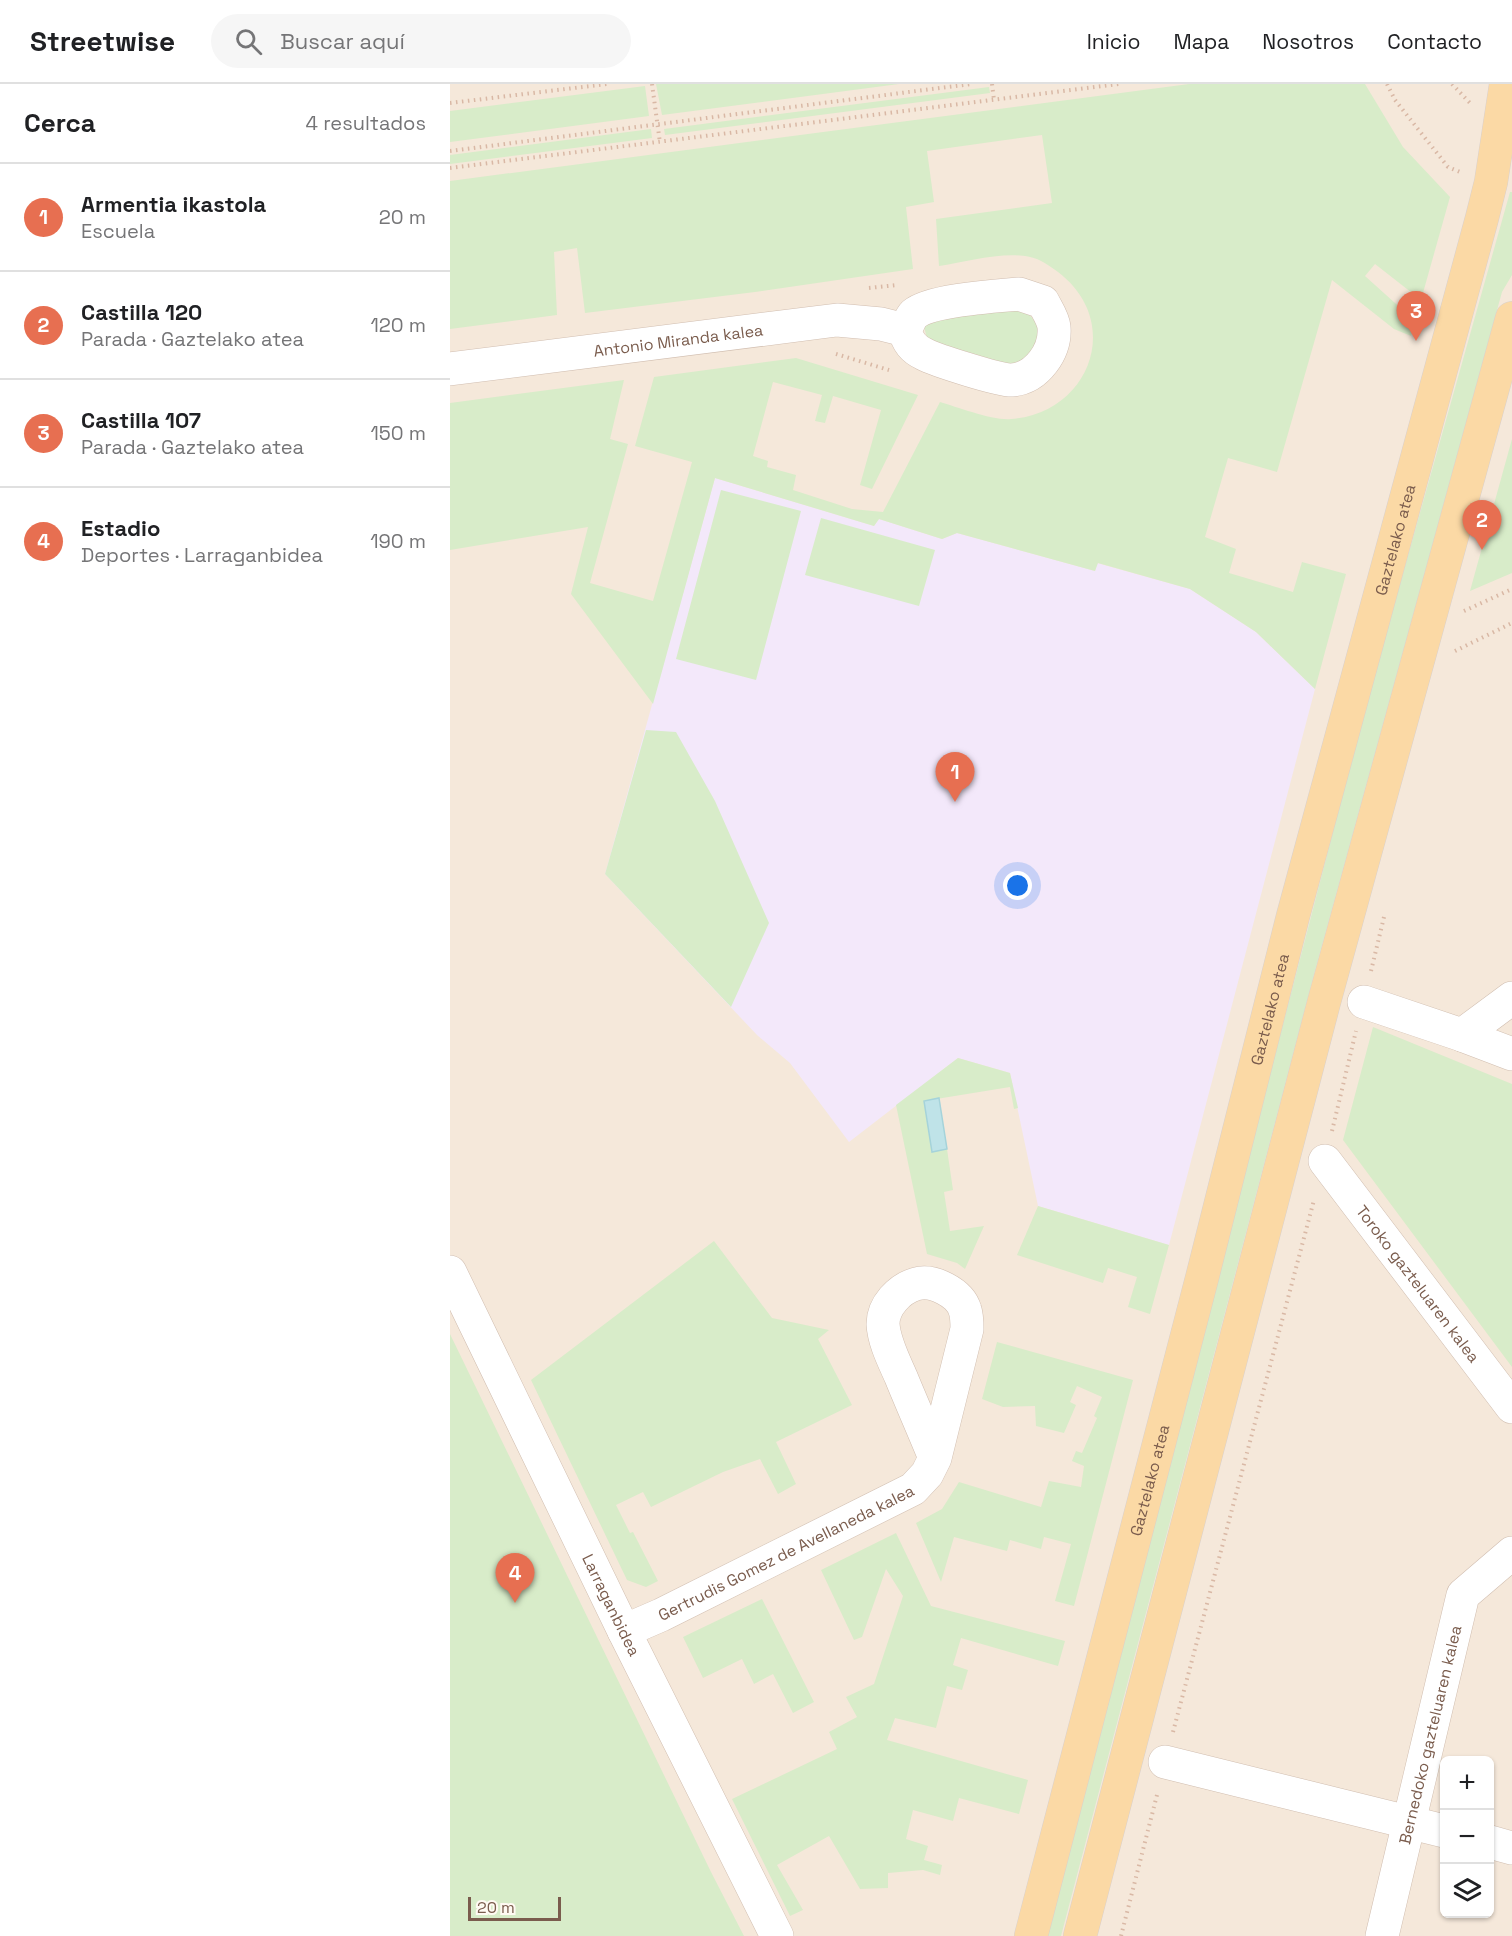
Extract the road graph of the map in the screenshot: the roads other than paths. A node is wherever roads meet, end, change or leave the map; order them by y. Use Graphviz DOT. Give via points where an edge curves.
graph roads {
  1 [pos="1506,84"];
  2 [pos="1512,318"];
  3 [pos="905,330"];
  4 [pos="450,369"];
  5 [pos="1512,998"];
  6 [pos="1364,1002"];
  7 [pos="1462,1035"];
  8 [pos="1512,1054"];
  9 [pos="1325,1161"];
  10 [pos="450,1272"];
  11 [pos="1512,1407"];
  12 [pos="935,1458"];
  13 [pos="1512,1553"];
  14 [pos="624,1631"];
  15 [pos="1165,1762"];
  16 [pos="1409,1822"];
  17 [pos="1440,1830"];
  18 [pos="1494,1843"];
  19 [pos="1512,1848"];
  20 [pos="777,1936"];
  21 [pos="1031,1936"];
  22 [pos="1080,1936"];
  23 [pos="1382,1936"];
  1 -- 21 [label="main road, Gaztelako atea" via="1482,218 1293,916"];
  2 -- 22 [label="main road" via="1257,1253"];
  3 -- 4 [label="street, Antonio Miranda kalea" via="837,320"];
  5 -- 7 [label="street"];
  6 -- 7 [label="street"];
  7 -- 8 [label="street"];
  9 -- 11 [label="street, Toroko gazteluaren kalea"];
  10 -- 14 [label="street, Larraganbidea"];
  12 -- 14 [label="street, Gertrudis Gomez de Avellaneda kalea" via="913,1489"];
  13 -- 16 [label="street, Bernedoko gazteluaren kalea" via="1463,1595"];
  14 -- 20 [label="street, Larraganbidea"];
  15 -- 16 [label="street"];
  16 -- 17 [label="street"];
  16 -- 23 [label="street, Bernedoko gazteluaren kalea"];
  18 -- 19 [label="street"];
}
